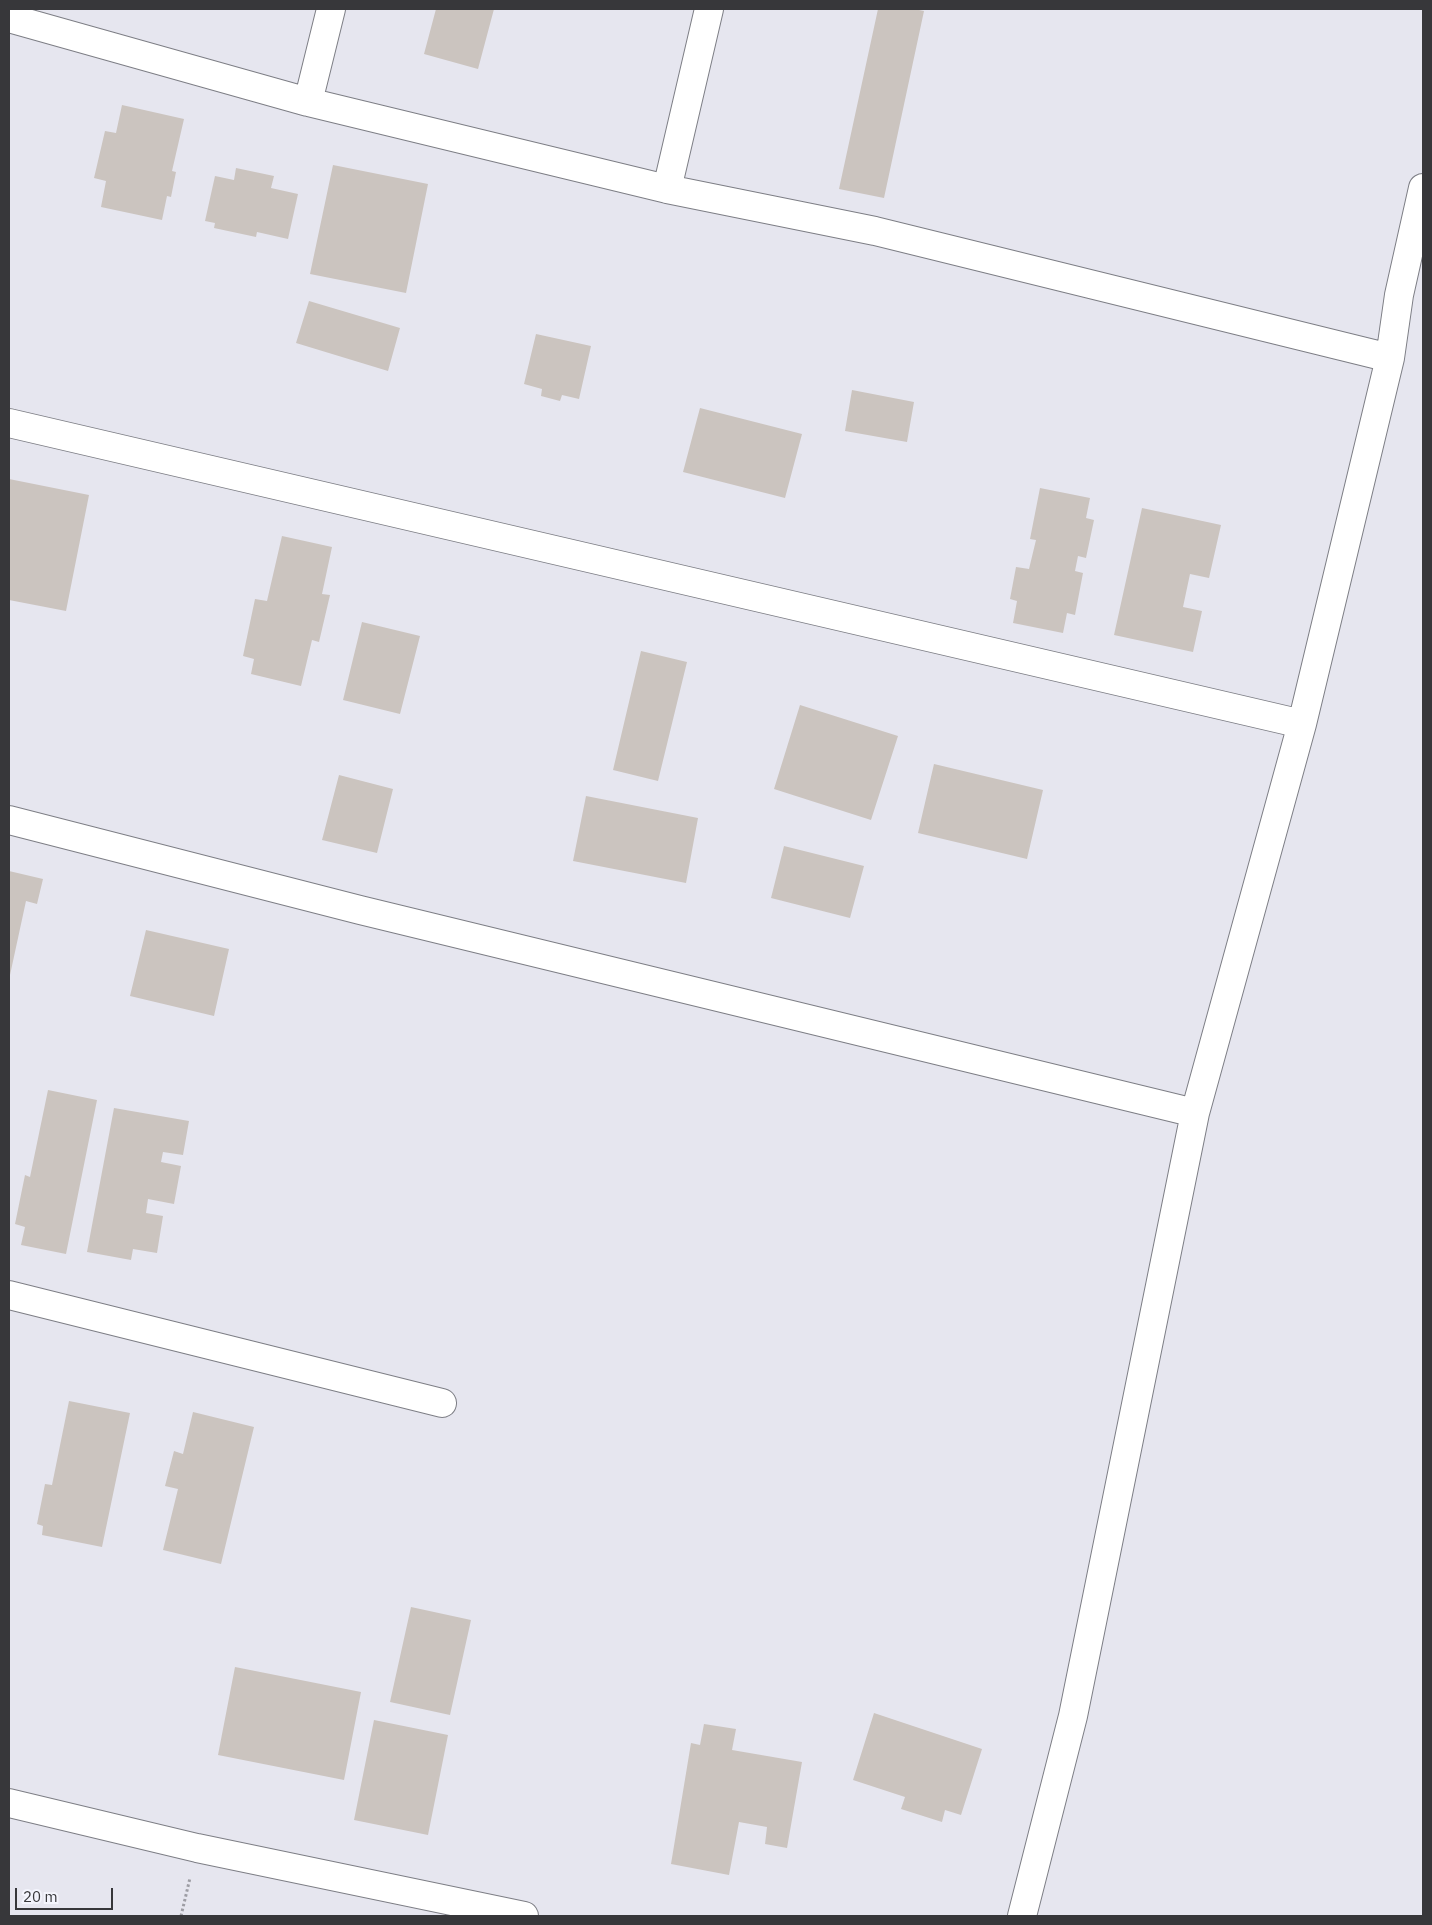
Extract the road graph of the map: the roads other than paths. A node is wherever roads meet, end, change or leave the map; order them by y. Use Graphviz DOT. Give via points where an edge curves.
graph roads {
  1 [pos="331,9"];
  2 [pos="709,9"];
  3 [pos="9,18"];
  4 [pos="308,102"];
  5 [pos="1423,188"];
  6 [pos="667,189"];
  7 [pos="1390,358"];
  8 [pos="9,423"];
  9 [pos="1302,724"];
  10 [pos="9,820"];
  11 [pos="1195,1114"];
  12 [pos="9,1295"];
  13 [pos="442,1403"];
  14 [pos="9,1802"];
  15 [pos="524,1916"];
  16 [pos="1022,1916"];
  1 -- 4 [label="street"];
  2 -- 6 [label="street"];
  3 -- 4 [label="street"];
  4 -- 6 [label="street"];
  5 -- 7 [label="street" via="1399,295"];
  6 -- 7 [label="street" via="875,231"];
  7 -- 9 [label="street"];
  8 -- 9 [label="street"];
  9 -- 11 [label="street"];
  10 -- 11 [label="street" via="360,910"];
  11 -- 16 [label="street" via="1074,1716"];
  12 -- 13 [label="street"];
  14 -- 15 [label="street" via="197,1848"];
}
